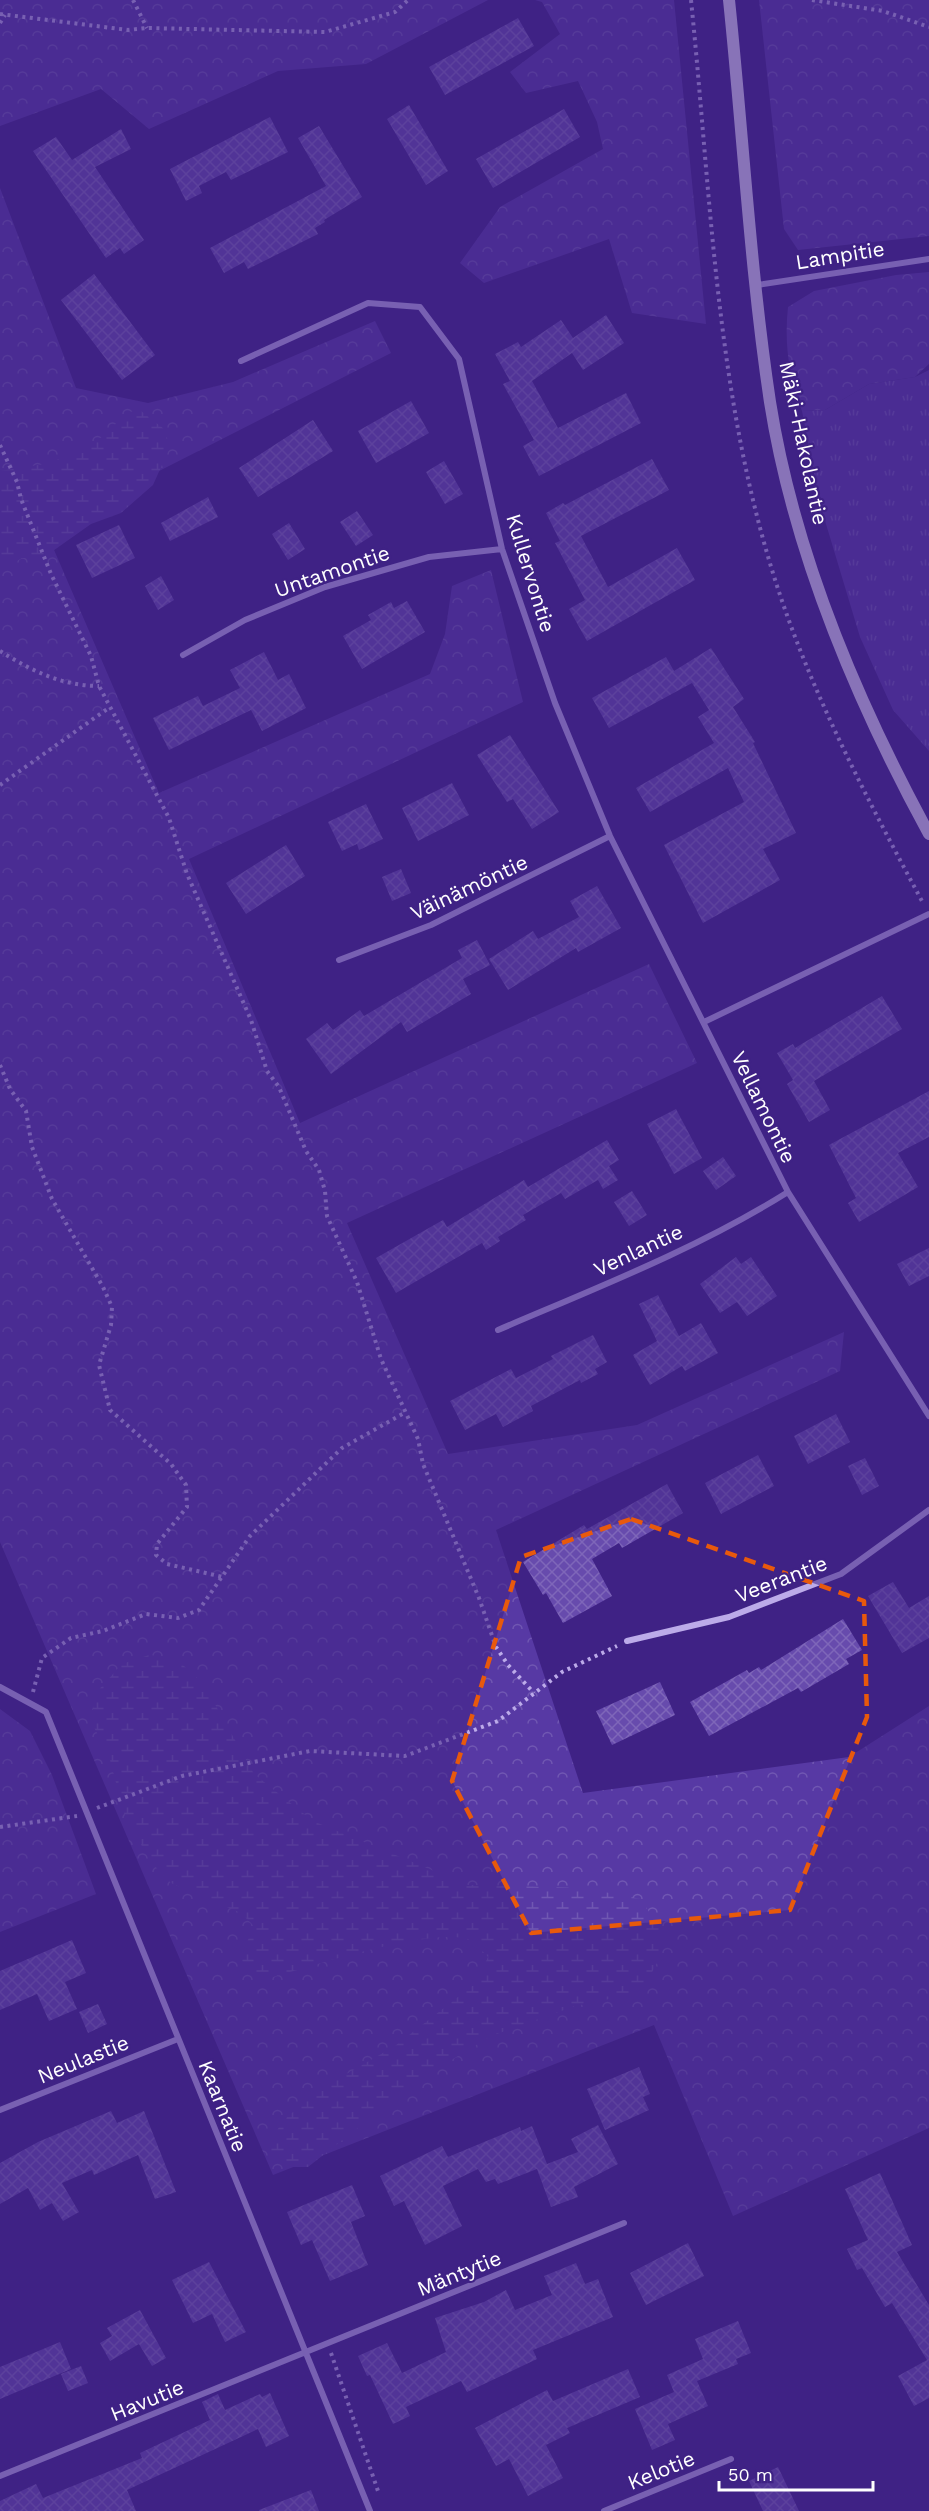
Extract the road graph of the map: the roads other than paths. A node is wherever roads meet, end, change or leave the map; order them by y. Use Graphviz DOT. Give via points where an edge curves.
graph roads {
  1 [pos="729,0"];
  2 [pos="929,259"];
  3 [pos="757,285"];
  4 [pos="241,361"];
  5 [pos="502,549"];
  6 [pos="183,656"];
  7 [pos="929,834"];
  8 [pos="610,836"];
  9 [pos="929,914"];
  10 [pos="339,960"];
  11 [pos="704,1022"];
  12 [pos="788,1192"];
  13 [pos="498,1330"];
  14 [pos="929,1416"];
  15 [pos="929,1510"];
  16 [pos="627,1641"];
  17 [pos="0,1687"];
  18 [pos="178,2039"];
  19 [pos="0,2110"];
  20 [pos="624,2223"];
  21 [pos="306,2354"];
  22 [pos="731,2459"];
  23 [pos="0,2476"];
  24 [pos="370,2511"];
  25 [pos="604,2511"];
  1 -- 3 [label="street, Mäki-Hakolantie"];
  2 -- 3 [label="street, Lampitie"];
  3 -- 7 [label="street, Mäki-Hakolantie" via="770,403 817,586 847,666 898,778"];
  4 -- 5 [label="street, Kullervontie" via="368,303 420,307 459,359"];
  5 -- 6 [label="street, Untamontie" via="429,556 325,587 244,620"];
  5 -- 8 [label="street, Kullervontie" via="555,703"];
  8 -- 10 [label="street, Väinämöntie" via="431,925"];
  8 -- 11 [label="street, Kullervontie"];
  9 -- 11 [label="street"];
  11 -- 12 [label="street, Vellamontie"];
  12 -- 13 [label="street, Venlantie" via="750,1216 641,1268"];
  12 -- 14 [label="street, Vellamontie"];
  15 -- 16 [label="street, Veerantie" via="841,1574 729,1617"];
  17 -- 18 [label="street, Kaarnatie" via="46,1713"];
  18 -- 19 [label="street, Neulastie"];
  18 -- 21 [label="street, Kaarnatie"];
  20 -- 21 [label="street, Mäntytie"];
  21 -- 23 [label="street, Havutie"];
  21 -- 24 [label="street, Kaarnatie"];
  22 -- 25 [label="street, Kelotie"];
}
